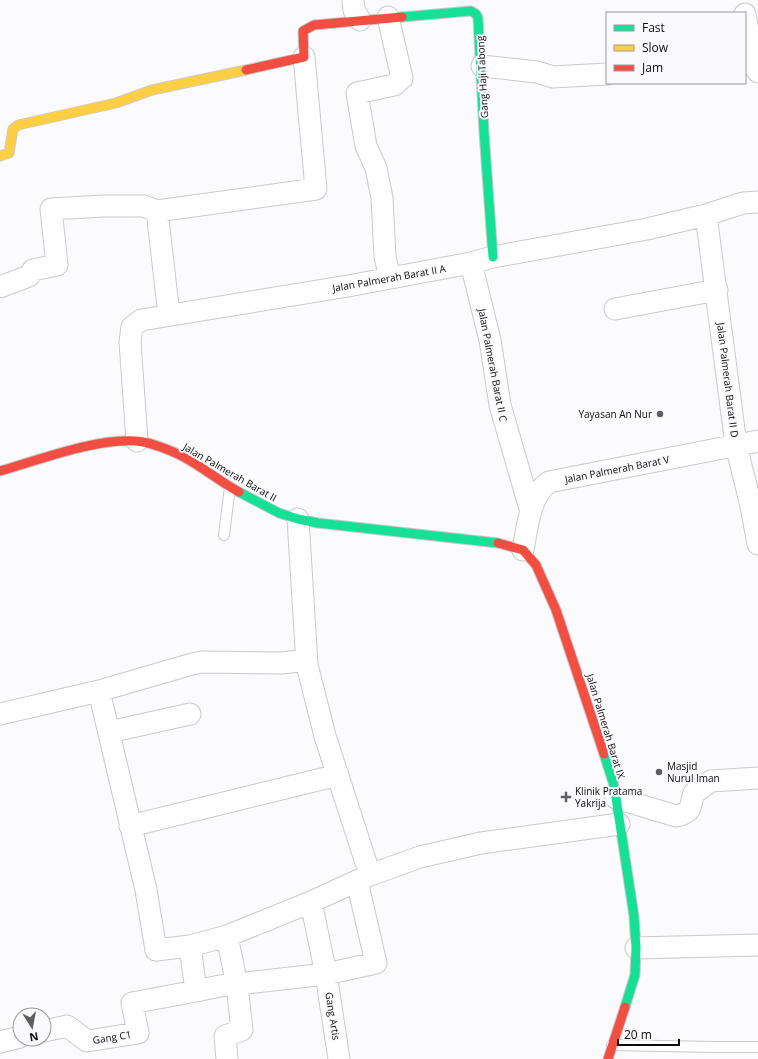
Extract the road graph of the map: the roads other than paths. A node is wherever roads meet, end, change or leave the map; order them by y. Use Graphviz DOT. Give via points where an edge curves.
graph roads {
  1 [pos="353,0"];
  2 [pos="742,0"];
  3 [pos="745,12"];
  4 [pos="388,17"];
  5 [pos="360,20"];
  6 [pos="746,24"];
  7 [pos="748,43"];
  8 [pos="304,57"];
  9 [pos="482,66"];
  10 [pos="758,72"];
  11 [pos="606,74"];
  12 [pos="0,156"];
  13 [pos="758,202"];
  14 [pos="157,212"];
  15 [pos="706,215"];
  16 [pos="493,257"];
  17 [pos="471,263"];
  18 [pos="390,278"];
  19 [pos="0,287"];
  20 [pos="716,290"];
  21 [pos="615,309"];
  22 [pos="169,315"];
  23 [pos="137,441"];
  24 [pos="758,441"];
  25 [pos="736,445"];
  26 [pos="0,471"];
  27 [pos="230,487"];
  28 [pos="531,512"];
  29 [pos="298,519"];
  30 [pos="224,535"];
  31 [pos="758,544"];
  32 [pos="523,550"];
  33 [pos="306,660"];
  34 [pos="99,690"];
  35 [pos="0,714"];
  36 [pos="190,714"];
  37 [pos="109,732"];
  38 [pos="338,776"];
  39 [pos="758,778"];
  40 [pos="616,798"];
  41 [pos="619,824"];
  42 [pos="130,826"];
  43 [pos="363,878"];
  44 [pos="311,902"];
  45 [pos="227,936"];
  46 [pos="758,945"];
  47 [pos="190,946"];
  48 [pos="636,948"];
  49 [pos="326,974"];
  50 [pos="237,985"];
  51 [pos="196,991"];
  52 [pos="52,1030"];
  53 [pos="12,1039"];
  54 [pos="0,1042"];
  55 [pos="612,1045"];
  56 [pos="758,1047"];
  57 [pos="227,1059"];
  58 [pos="339,1059"];
  59 [pos="608,1059"];
  1 -- 5 [label="street" via="354,10"];
  2 -- 3 [label="street"];
  4 -- 5 [label="street, Gang Haji Tabong"];
  4 -- 9 [label="street, Gang Haji Tabong" via="471,11 478,18"];
  4 -- 18 [label="street" via="402,78 394,85 357,93 366,146 376,168 382,198 385,257"];
  5 -- 8 [label="street, Gang Haji Tabong" via="314,25 303,31"];
  6 -- 7 [label="street"];
  7 -- 10 [label="street"];
  8 -- 12 [label="street" via="152,90 116,103 18,125 13,128 9,153"];
  8 -- 14 [label="street" via="316,188"];
  9 -- 11 [label="street" via="537,72 553,77"];
  9 -- 16 [label="street, Gang Haji Tabong"];
  13 -- 15 [label="street, Jalan Palmerah Barat II A" via="743,203"];
  14 -- 19 [label="street" via="144,206 51,209 57,265 33,270 29,276"];
  14 -- 22 [label="street"];
  15 -- 16 [label="street, Jalan Palmerah Barat II A" via="647,229"];
  15 -- 20 [label="street, Jalan Palmerah Barat II D"];
  16 -- 17 [label="street, Jalan Palmerah Barat II A"];
  17 -- 18 [label="street, Jalan Palmerah Barat II A"];
  17 -- 28 [label="street, Jalan Palmerah Barat II C" via="490,340 500,405"];
  18 -- 22 [label="street, Jalan Palmerah Barat II A"];
  20 -- 21 [label="street"];
  20 -- 25 [label="street, Jalan Palmerah Barat II D"];
  22 -- 23 [label="street, Jalan Palmerah Barat II A" via="141,320 132,327 130,334"];
  23 -- 26 [label="street, Jalan Palmerah Barat II" via="112,442 80,448"];
  23 -- 27 [label="street, Jalan Palmerah Barat II" via="180,455"];
  24 -- 25 [label="street, Jalan Palmerah Barat V"];
  25 -- 28 [label="street, Jalan Palmerah Barat V" via="549,482 543,486"];
  25 -- 31 [label="street, Jalan Palmerah Barat II D"];
  27 -- 29 [label="street, Jalan Palmerah Barat II" via="279,514"];
  27 -- 30 [label="lane"];
  28 -- 32 [label="street, Jalan Palmerah Barat V"];
  29 -- 32 [label="street, Jalan Palmerah Barat II" via="493,542"];
  29 -- 33 [label="street"];
  32 -- 40 [label="street, Jalan Palmerah Barat IX" via="536,565 556,610 591,713"];
  33 -- 34 [label="street" via="282,663 202,662"];
  33 -- 38 [label="street"];
  34 -- 35 [label="street"];
  34 -- 37 [label="street"];
  36 -- 37 [label="street"];
  37 -- 42 [label="street"];
  38 -- 42 [label="street"];
  38 -- 43 [label="street"];
  39 -- 40 [label="street" via="711,781 694,793 689,812 676,816"];
  40 -- 41 [label="street, Jalan Palmerah Barat IX"];
  41 -- 43 [label="street" via="481,843 420,857"];
  41 -- 48 [label="street, Jalan Palmerah Barat IX" via="634,916"];
  42 -- 47 [label="street" via="146,890 156,950"];
  43 -- 44 [label="street"];
  43 -- 49 [label="street, Gang C1" via="376,963"];
  44 -- 45 [label="street"];
  44 -- 49 [label="street, Gang Artis"];
  45 -- 47 [label="street"];
  45 -- 50 [label="street"];
  46 -- 48 [label="street"];
  47 -- 51 [label="street"];
  48 -- 55 [label="street, Jalan Palmerah Barat IX" via="635,975"];
  49 -- 50 [label="street, Gang C1"];
  49 -- 58 [label="street, Gang Artis"];
  50 -- 51 [label="street, Gang C1"];
  50 -- 57 [label="street" via="242,1030 225,1036"];
  51 -- 52 [label="street, Gang C1" via="132,1002 140,1039 87,1041 67,1026"];
  53 -- 54 [label="street"];
  55 -- 56 [label="lane"];
  55 -- 59 [label="street, Jalan Palmerah Barat IX"];
}
